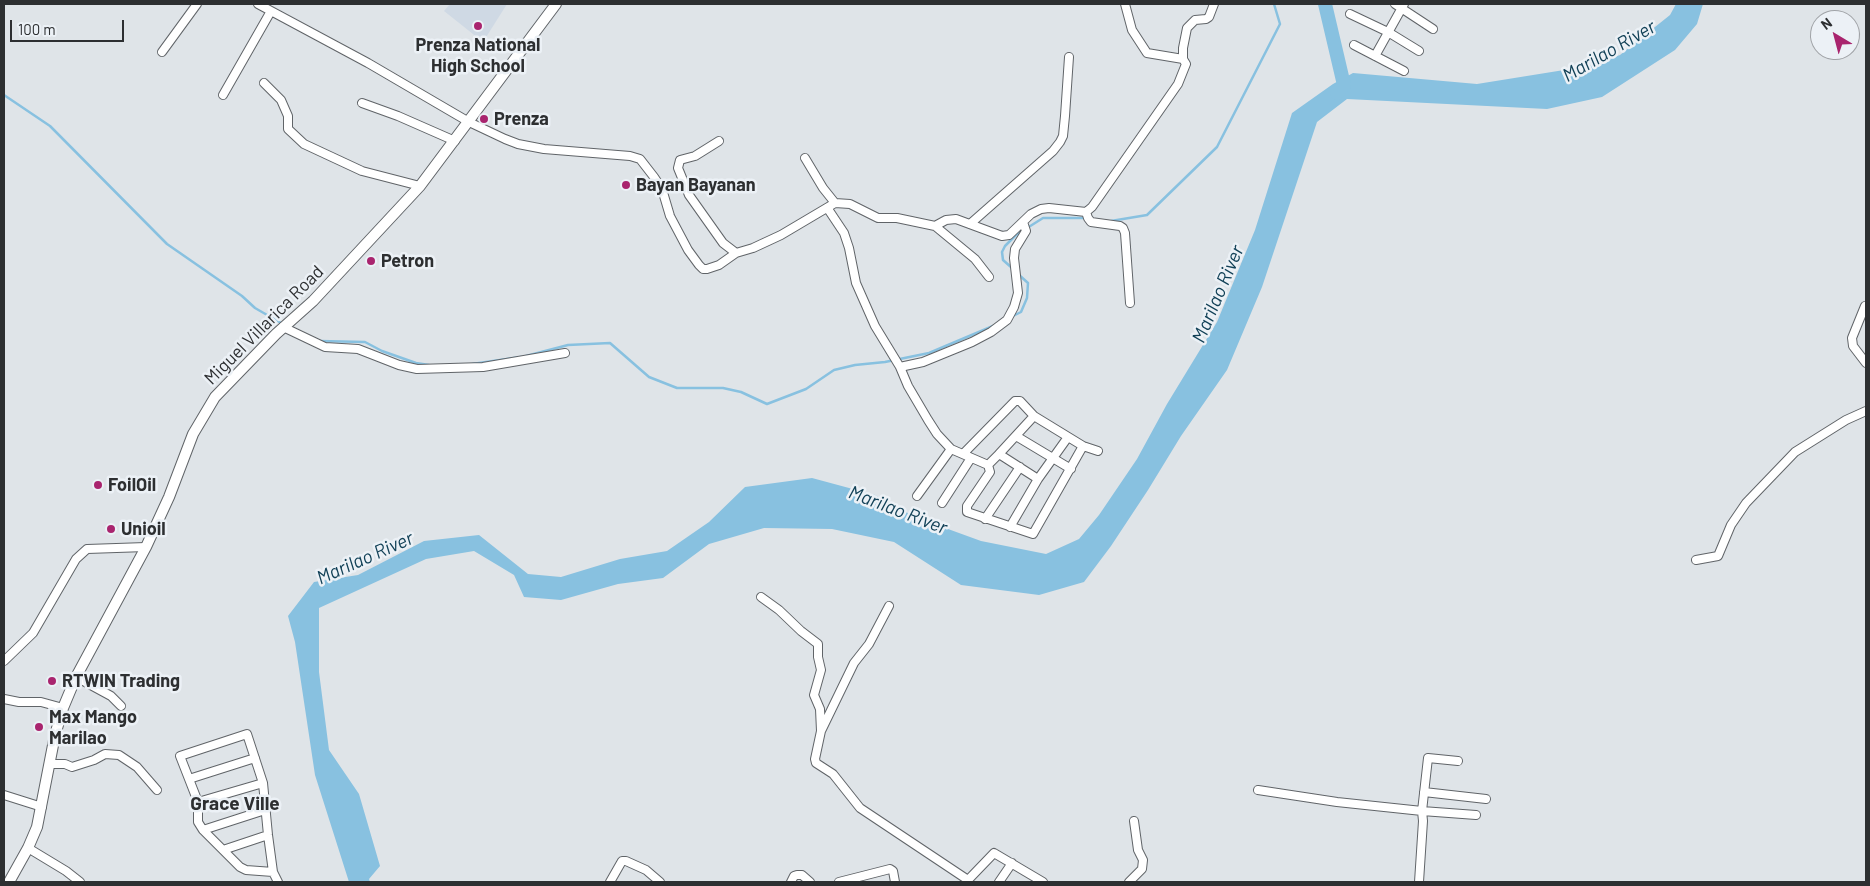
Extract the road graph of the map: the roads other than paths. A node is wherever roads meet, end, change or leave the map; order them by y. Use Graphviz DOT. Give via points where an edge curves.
graph roads {
  1 [pos="197,4"];
  2 [pos="258,4"];
  3 [pos="556,4"];
  4 [pos="1125,4"];
  5 [pos="1214,4"];
  6 [pos="1400,5"];
  7 [pos="271,11"];
  8 [pos="1350,14"];
  9 [pos="1433,29"];
  10 [pos="1388,32"];
  11 [pos="1354,45"];
  12 [pos="1420,51"];
  13 [pos="162,52"];
  14 [pos="1375,56"];
  15 [pos="1069,57"];
  16 [pos="1183,58"];
  17 [pos="1404,71"];
  18 [pos="264,83"];
  19 [pos="223,96"];
  20 [pos="362,103"];
  21 [pos="469,122"];
  22 [pos="455,141"];
  23 [pos="719,141"];
  24 [pos="805,158"];
  25 [pos="420,186"];
  26 [pos="835,203"];
  27 [pos="828,209"];
  28 [pos="1086,212"];
  29 [pos="1023,222"];
  30 [pos="970,224"];
  31 [pos="935,226"];
  32 [pos="736,253"];
  33 [pos="989,277"];
  34 [pos="1130,303"];
  35 [pos="1865,306"];
  36 [pos="283,327"];
  37 [pos="565,352"];
  38 [pos="898,362"];
  39 [pos="1866,363"];
  40 [pos="1866,411"];
  41 [pos="1034,416"];
  42 [pos="1016,436"];
  43 [pos="1068,437"];
  44 [pos="1083,446"];
  45 [pos="950,449"];
  46 [pos="1098,452"];
  47 [pos="963,454"];
  48 [pos="999,454"];
  49 [pos="972,458"];
  50 [pos="1053,458"];
  51 [pos="988,465"];
  52 [pos="1020,467"];
  53 [pos="1071,469"];
  54 [pos="1038,479"];
  55 [pos="917,496"];
  56 [pos="942,503"];
  57 [pos="985,519"];
  58 [pos="1010,527"];
  59 [pos="146,547"];
  60 [pos="1696,560"];
  61 [pos="761,597"];
  62 [pos="889,606"];
  63 [pos="4,662"];
  64 [pos="76,677"];
  65 [pos="4,698"];
  66 [pos="121,706"];
  67 [pos="63,708"];
  68 [pos="820,731"];
  69 [pos="256,758"];
  70 [pos="1458,761"];
  71 [pos="50,764"];
  72 [pos="189,780"];
  73 [pos="263,783"];
  74 [pos="157,790"];
  75 [pos="1258,790"];
  76 [pos="1424,792"];
  77 [pos="4,796"];
  78 [pos="1486,799"];
  79 [pos="198,802"];
  80 [pos="42,807"];
  81 [pos="265,810"];
  82 [pos="1422,811"];
  83 [pos="1476,815"];
  84 [pos="1134,821"];
  85 [pos="203,830"];
  86 [pos="268,835"];
  87 [pos="28,848"];
  88 [pos="223,850"];
  89 [pos="1012,863"];
  90 [pos="274,872"];
  91 [pos="870,879"];
  92 [pos="968,881"];
  93 [pos="10,882"];
  94 [pos="80,882"];
  95 [pos="278,882"];
  96 [pos="610,882"];
  97 [pos="660,882"];
  98 [pos="791,882"];
  99 [pos="810,882"];
  100 [pos="839,882"];
  101 [pos="895,882"];
  102 [pos="999,882"];
  103 [pos="1042,882"];
  104 [pos="1130,882"];
  105 [pos="1419,882"];
  1 -- 13 [label="street"];
  2 -- 7 [label="street"];
  3 -- 21 [label="main road, Miguel Villarica Road"];
  4 -- 16 [label="street" via="1132,30 1147,52"];
  5 -- 16 [label="street" via="1209,17 1195,20 1187,28"];
  6 -- 9 [label="street"];
  6 -- 10 [label="street"];
  7 -- 19 [label="street"];
  7 -- 21 [label="street"];
  8 -- 10 [label="street"];
  10 -- 12 [label="street"];
  10 -- 14 [label="street"];
  11 -- 14 [label="street"];
  14 -- 17 [label="street"];
  15 -- 30 [label="street" via="1060,142"];
  16 -- 28 [label="street" via="1186,64 1178,84"];
  18 -- 25 [label="street" via="282,100 288,116 288,130 304,144 362,171"];
  20 -- 22 [label="street"];
  21 -- 22 [label="main road, Miguel Villarica Road"];
  21 -- 32 [label="street" via="527,146 636,157 644,162 662,189 678,235 703,269 719,265"];
  22 -- 25 [label="main road, Miguel Villarica Road"];
  23 -- 32 [label="street" via="695,156 680,160 678,168 689,195 723,243"];
  24 -- 26 [label="street"];
  25 -- 36 [label="main road, Miguel Villarica Road" via="313,301"];
  26 -- 27 [label="street"];
  26 -- 31 [label="street" via="850,204 878,218 897,218"];
  27 -- 32 [label="street" via="781,235"];
  27 -- 38 [label="street" via="844,233 856,283 874,326"];
  28 -- 29 [label="street" via="1041,209"];
  28 -- 34 [label="street" via="1092,222 1123,228"];
  29 -- 30 [label="street" via="1009,235 1002,236"];
  29 -- 38 [label="street" via="1026,232 1015,249 1014,258 1018,293 1007,320 972,342 923,362"];
  30 -- 31 [label="street" via="956,219"];
  31 -- 33 [label="street" via="975,258"];
  35 -- 39 [label="street" via="1852,338 1853,346"];
  36 -- 37 [label="street" via="325,347 358,349 417,369 482,366"];
  36 -- 59 [label="main road, Miguel Villarica Road" via="215,396 194,434"];
  38 -- 45 [label="street" via="928,420"];
  40 -- 60 [label="street" via="1795,452 1746,503 1731,525 1717,558"];
  41 -- 42 [label="street"];
  41 -- 43 [label="street"];
  41 -- 47 [label="street" via="1017,400"];
  42 -- 48 [label="street"];
  42 -- 50 [label="street"];
  43 -- 44 [label="street"];
  43 -- 50 [label="street"];
  44 -- 46 [label="street"];
  44 -- 53 [label="street"];
  45 -- 47 [label="street"];
  45 -- 55 [label="street"];
  47 -- 49 [label="street"];
  48 -- 51 [label="street"];
  48 -- 52 [label="street"];
  49 -- 51 [label="street"];
  49 -- 56 [label="street"];
  50 -- 53 [label="street"];
  50 -- 54 [label="street"];
  51 -- 57 [label="street" via="990,472 966,509"];
  52 -- 54 [label="street"];
  52 -- 57 [label="street"];
  53 -- 58 [label="street" via="1033,534"];
  54 -- 58 [label="street"];
  57 -- 58 [label="street"];
  59 -- 63 [label="street" via="87,549 76,559 33,633"];
  59 -- 64 [label="main road, Miguel Villarica Road"];
  61 -- 68 [label="street" via="818,644 821,670 814,695 820,709"];
  62 -- 68 [label="street" via="869,644 854,664"];
  64 -- 66 [label="street" via="111,696"];
  64 -- 67 [label="main road, Miguel Villarica Road"];
  65 -- 67 [label="street"];
  67 -- 71 [label="main road, Miguel Villarica Road"];
  68 -- 92 [label="street" via="816,763 833,774 860,808"];
  69 -- 72 [label="street"];
  69 -- 72 [label="street" via="247,734 180,756"];
  69 -- 73 [label="street"];
  70 -- 76 [label="street" via="1428,758"];
  71 -- 74 [label="street" via="72,767 105,754 119,755 137,767"];
  71 -- 80 [label="main road, Miguel Villarica Road"];
  72 -- 79 [label="street"];
  73 -- 79 [label="street"];
  73 -- 81 [label="street"];
  75 -- 82 [label="street"];
  76 -- 78 [label="street"];
  76 -- 82 [label="street"];
  77 -- 80 [label="street"];
  79 -- 85 [label="street" via="198,822"];
  80 -- 87 [label="main road, Miguel Villarica Road"];
  81 -- 85 [label="street"];
  81 -- 86 [label="street"];
  82 -- 83 [label="street"];
  82 -- 105 [label="street"];
  84 -- 104 [label="street" via="1138,850 1143,860 1142,869"];
  85 -- 88 [label="street"];
  86 -- 88 [label="street"];
  86 -- 90 [label="street"];
  87 -- 93 [label="main road, Miguel Villarica Road"];
  87 -- 94 [label="street"];
  88 -- 90 [label="street" via="246,870"];
  89 -- 92 [label="street" via="991,854"];
  89 -- 102 [label="street"];
  89 -- 103 [label="street"];
  90 -- 95 [label="street"];
  91 -- 100 [label="street"];
  91 -- 101 [label="street" via="890,868"];
  96 -- 97 [label="street" via="622,861 646,870"];
  98 -- 99 [label="street" via="794,876 802,875"];
}
